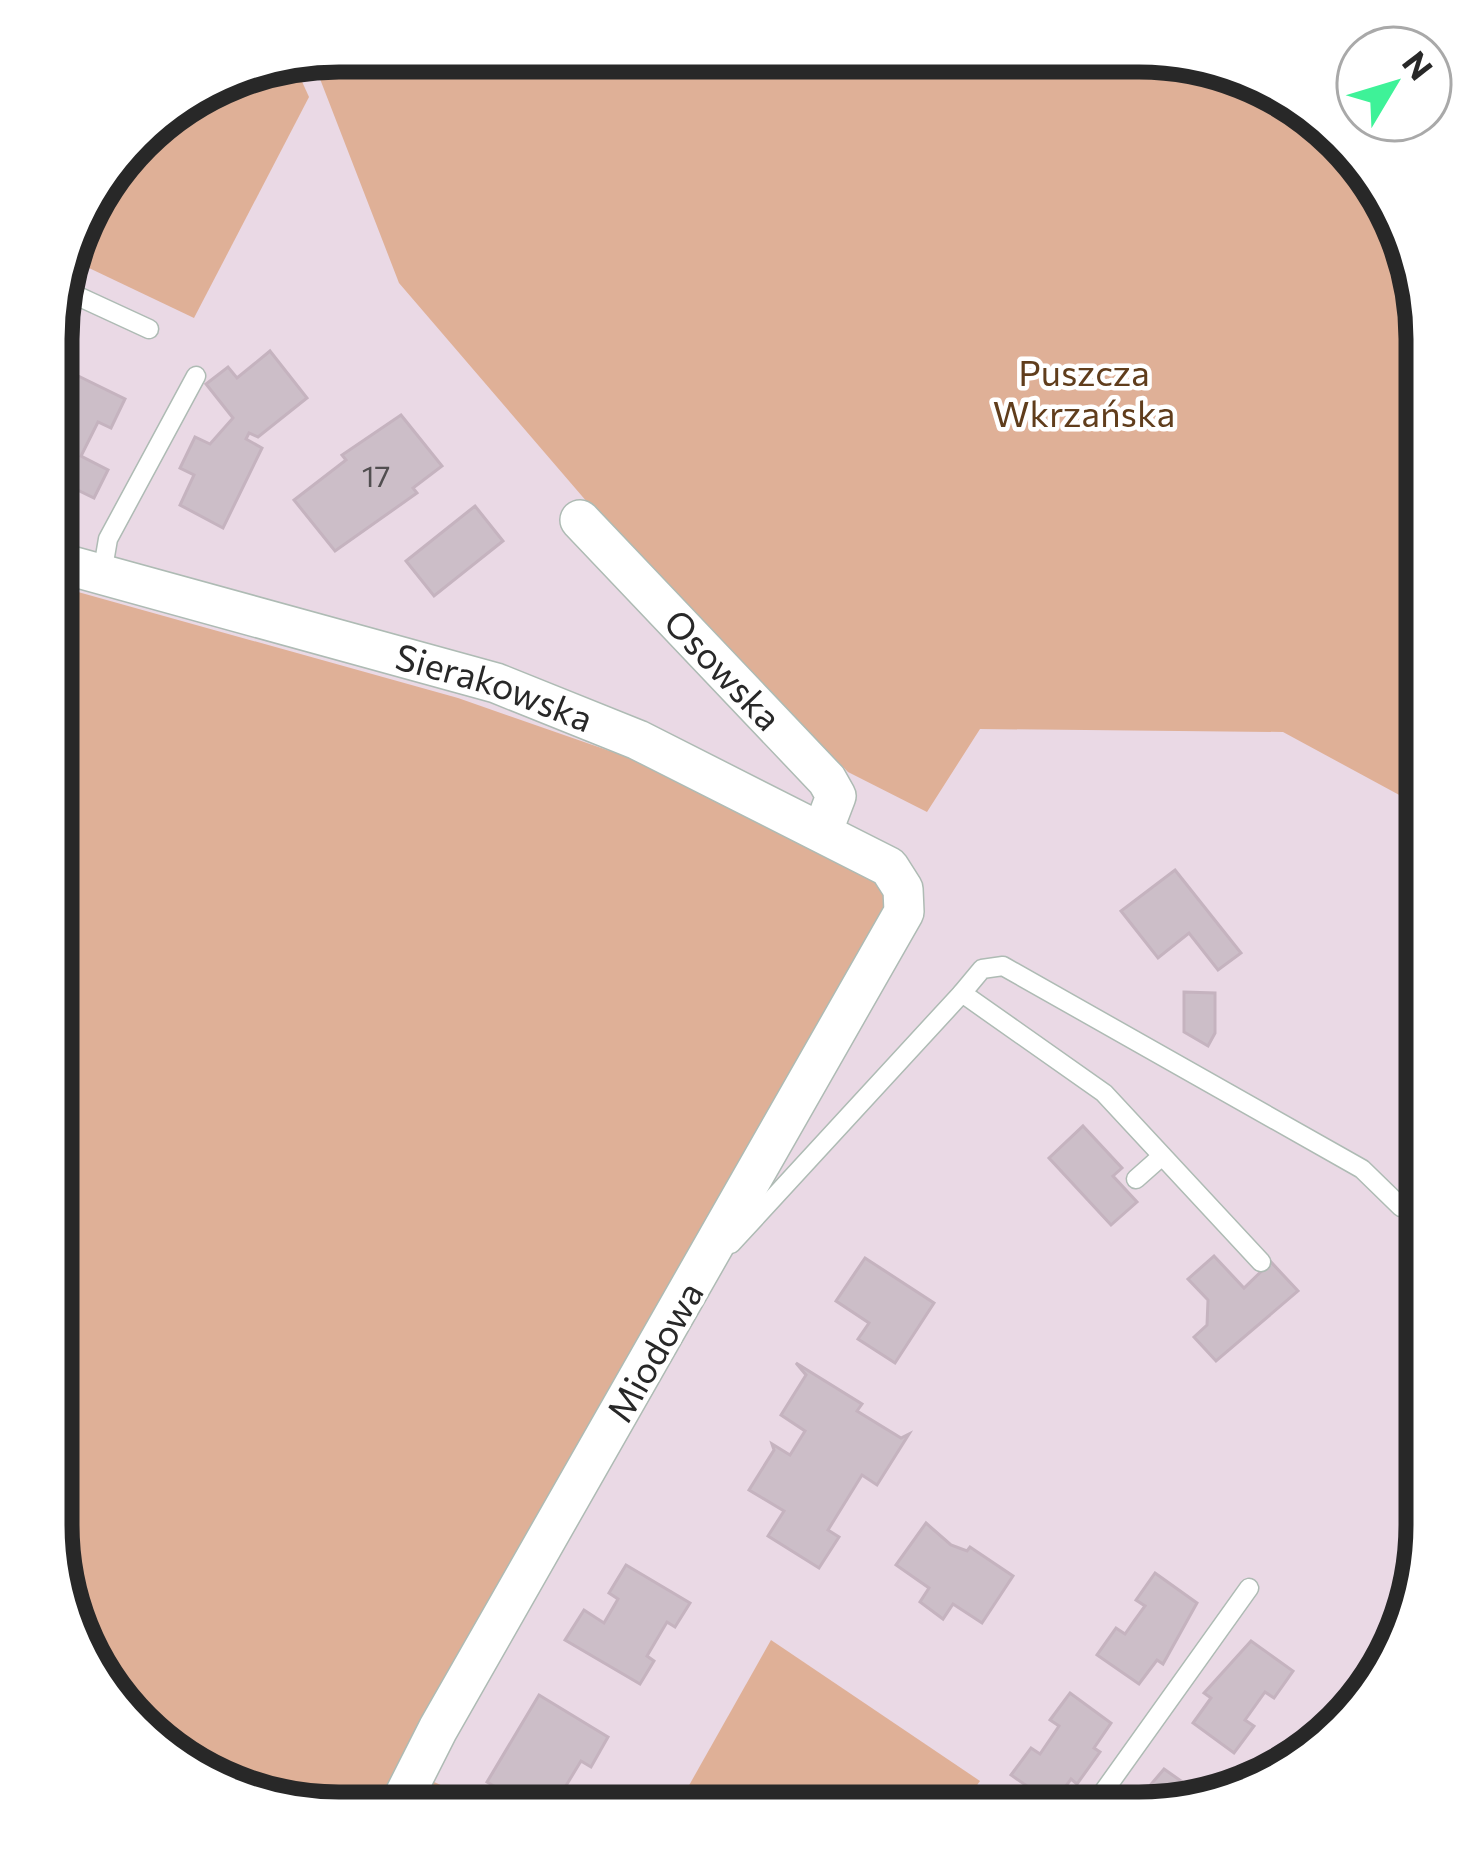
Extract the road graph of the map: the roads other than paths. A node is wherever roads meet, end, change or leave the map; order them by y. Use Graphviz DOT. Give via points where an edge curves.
graph roads {
  1 [pos="76,295"];
  2 [pos="149,329"];
  3 [pos="196,376"];
  4 [pos="580,520"];
  5 [pos="72,566"];
  6 [pos="102,574"];
  7 [pos="823,830"];
  8 [pos="903,889"];
  9 [pos="962,993"];
  10 [pos="1162,1156"];
  11 [pos="1136,1178"];
  12 [pos="1405,1202"];
  13 [pos="1261,1262"];
  14 [pos="697,1281"];
  15 [pos="1249,1588"];
  16 [pos="406,1791"];
  17 [pos="1104,1791"];
  1 -- 2 [label="lane"];
  3 -- 6 [label="lane" via="108,539"];
  4 -- 7 [label="street, Osowska" via="827,780 836,796"];
  5 -- 6 [label="street, Sierakowska"];
  6 -- 7 [label="street, Sierakowska" via="496,683 638,740"];
  7 -- 8 [label="street, Sierakowska" via="889,867"];
  8 -- 14 [label="street, Miodowa" via="904,912"];
  9 -- 10 [label="lane" via="1104,1094"];
  9 -- 12 [label="lane" via="982,968 1003,966 1362,1169 1401,1207"];
  9 -- 14 [label="lane"];
  10 -- 11 [label="lane"];
  10 -- 13 [label="lane"];
  14 -- 16 [label="street, Miodowa"];
  15 -- 17 [label="lane"];
}
